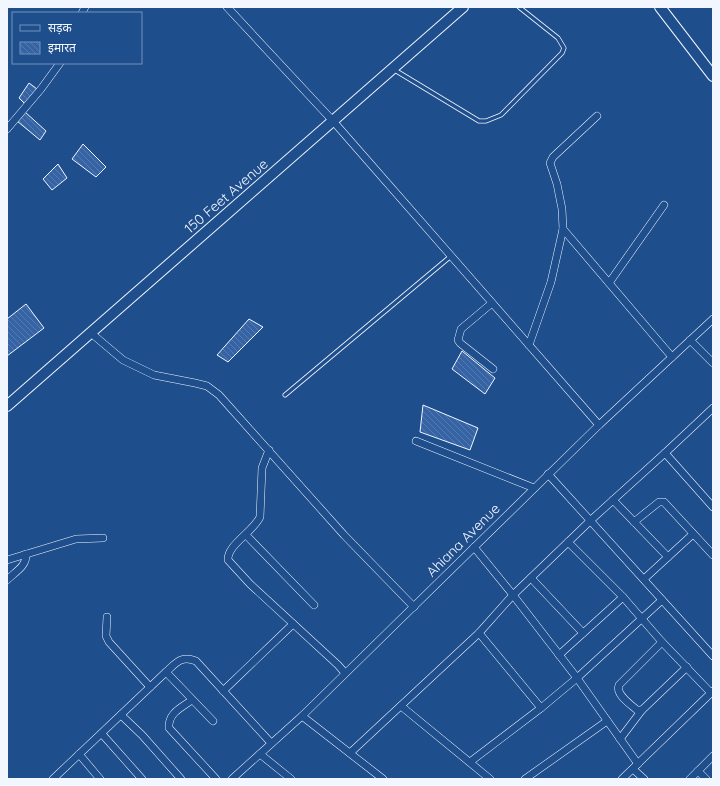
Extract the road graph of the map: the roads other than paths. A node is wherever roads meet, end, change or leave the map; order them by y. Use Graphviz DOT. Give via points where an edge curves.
graph roads {
  1 [pos="227,7"];
  2 [pos="463,7"];
  3 [pos="519,7"];
  4 [pos="660,7"];
  5 [pos="59,64"];
  6 [pos="392,68"];
  7 [pos="713,76"];
  8 [pos="597,116"];
  9 [pos="333,121"];
  10 [pos="7,129"];
  11 [pos="664,205"];
  12 [pos="563,229"];
  13 [pos="450,256"];
  14 [pos="609,283"];
  15 [pos="492,303"];
  16 [pos="713,319"];
  17 [pos="91,333"];
  18 [pos="690,340"];
  19 [pos="529,345"];
  20 [pos="672,357"];
  21 [pos="713,363"];
  22 [pos="493,369"];
  23 [pos="285,395"];
  24 [pos="7,406"];
  25 [pos="713,408"];
  26 [pos="599,425"];
  27 [pos="416,441"];
  28 [pos="269,450"];
  29 [pos="665,453"];
  30 [pos="548,474"];
  31 [pos="534,488"];
  32 [pos="614,500"];
  33 [pos="713,507"];
  34 [pos="591,520"];
  35 [pos="634,522"];
  36 [pos="693,534"];
  37 [pos="246,535"];
  38 [pos="103,538"];
  39 [pos="568,542"];
  40 [pos="474,547"];
  41 [pos="26,554"];
  42 [pos="713,555"];
  43 [pos="668,557"];
  44 [pos="7,560"];
  45 [pos="531,578"];
  46 [pos="7,580"];
  47 [pos="644,580"];
  48 [pos="513,595"];
  49 [pos="623,597"];
  50 [pos="662,600"];
  51 [pos="314,605"];
  52 [pos="414,607"];
  53 [pos="108,617"];
  54 [pos="643,618"];
  55 [pos="293,624"];
  56 [pos="479,633"];
  57 [pos="583,633"];
  58 [pos="662,642"];
  59 [pos="712,652"];
  60 [pos="559,655"];
  61 [pos="687,668"];
  62 [pos="166,672"];
  63 [pos="345,673"];
  64 [pos="576,678"];
  65 [pos="150,687"];
  66 [pos="223,691"];
  67 [pos="712,692"];
  68 [pos="192,700"];
  69 [pos="401,706"];
  70 [pos="542,708"];
  71 [pos="642,710"];
  72 [pos="121,715"];
  73 [pos="302,716"];
  74 [pos="213,721"];
  75 [pos="607,721"];
  76 [pos="102,734"];
  77 [pos="620,739"];
  78 [pos="271,743"];
  79 [pos="350,753"];
  80 [pos="79,754"];
  81 [pos="260,754"];
  82 [pos="713,756"];
  83 [pos="470,762"];
  84 [pos="636,767"];
  85 [pos="698,771"];
  86 [pos="53,779"];
  87 [pos="100,779"];
  88 [pos="142,779"];
  89 [pos="181,779"];
  90 [pos="216,779"];
  91 [pos="232,779"];
  92 [pos="291,779"];
  93 [pos="383,779"];
  94 [pos="490,779"];
  95 [pos="525,779"];
  96 [pos="622,779"];
  97 [pos="644,779"];
  98 [pos="690,779"];
  99 [pos="706,779"];
  1 -- 9 [label="street"];
  2 -- 6 [label="street, 150 Feet Avenue"];
  3 -- 6 [label="lane" via="558,38 564,48 562,53 500,115 479,121"];
  4 -- 7 [label="street"];
  5 -- 10 [label="street"];
  6 -- 9 [label="street, 150 Feet Avenue"];
  8 -- 12 [label="street" via="553,157 550,163 562,209"];
  9 -- 13 [label="street"];
  9 -- 17 [label="street, 150 Feet Avenue"];
  11 -- 14 [label="street"];
  12 -- 14 [label="street"];
  12 -- 19 [label="street" via="551,282"];
  13 -- 15 [label="street"];
  13 -- 23 [label="lane"];
  14 -- 20 [label="street"];
  15 -- 19 [label="street"];
  15 -- 22 [label="street" via="462,329 458,340"];
  16 -- 18 [label="street, Ahiana Avenue"];
  17 -- 24 [label="street, 150 Feet Avenue"];
  17 -- 28 [label="street" via="123,360 154,375 207,386 219,395"];
  18 -- 20 [label="street, Ahiana Avenue"];
  18 -- 21 [label="street"];
  19 -- 26 [label="street"];
  20 -- 26 [label="street, Ahiana Avenue"];
  25 -- 29 [label="street"];
  26 -- 30 [label="street, Ahiana Avenue"];
  27 -- 31 [label="street"];
  28 -- 37 [label="street" via="262,468 260,517"];
  28 -- 52 [label="street" via="344,536"];
  29 -- 32 [label="street"];
  29 -- 33 [label="street"];
  30 -- 31 [label="street, Ahiana Avenue"];
  30 -- 34 [label="street"];
  31 -- 40 [label="street, Ahiana Avenue"];
  32 -- 34 [label="street"];
  32 -- 35 [label="street"];
  34 -- 39 [label="street"];
  34 -- 47 [label="street"];
  35 -- 36 [label="street" via="663,501"];
  35 -- 43 [label="street"];
  36 -- 42 [label="street"];
  36 -- 43 [label="street"];
  37 -- 51 [label="street"];
  37 -- 55 [label="street" via="230,550 228,560"];
  38 -- 41 [label="street" via="76,539"];
  39 -- 45 [label="street"];
  39 -- 49 [label="street"];
  40 -- 48 [label="street"];
  40 -- 52 [label="street, Ahiana Avenue"];
  41 -- 44 [label="street"];
  41 -- 46 [label="street" via="24,565"];
  43 -- 47 [label="street"];
  45 -- 48 [label="street"];
  45 -- 57 [label="street"];
  47 -- 50 [label="street"];
  48 -- 56 [label="street"];
  48 -- 60 [label="street"];
  49 -- 54 [label="street"];
  49 -- 57 [label="street"];
  50 -- 54 [label="street"];
  50 -- 59 [label="street"];
  52 -- 63 [label="street, Ahiana Avenue"];
  53 -- 65 [label="street" via="106,636 109,642"];
  54 -- 58 [label="street"];
  54 -- 64 [label="street"];
  55 -- 63 [label="street"];
  55 -- 66 [label="street"];
  56 -- 69 [label="street"];
  56 -- 70 [label="street"];
  57 -- 60 [label="street"];
  58 -- 61 [label="street"];
  58 -- 71 [label="street" via="619,684 619,692 637,710"];
  60 -- 64 [label="street"];
  61 -- 67 [label="street"];
  61 -- 71 [label="street"];
  62 -- 65 [label="street"];
  62 -- 66 [label="street" via="179,661 188,658 196,661"];
  62 -- 68 [label="street"];
  63 -- 73 [label="street, Ahiana Avenue"];
  64 -- 70 [label="street"];
  64 -- 75 [label="street"];
  65 -- 72 [label="street"];
  66 -- 78 [label="street"];
  67 -- 84 [label="street"];
  68 -- 74 [label="street"];
  68 -- 90 [label="street" via="171,715 168,721 169,728"];
  69 -- 79 [label="street"];
  69 -- 83 [label="street"];
  70 -- 83 [label="street"];
  71 -- 77 [label="street"];
  72 -- 76 [label="street"];
  72 -- 89 [label="street"];
  73 -- 78 [label="street, Ahiana Avenue"];
  73 -- 79 [label="street"];
  75 -- 77 [label="street"];
  75 -- 95 [label="street"];
  76 -- 80 [label="street"];
  76 -- 88 [label="street"];
  77 -- 84 [label="street"];
  78 -- 81 [label="street, Ahiana Avenue"];
  79 -- 93 [label="street"];
  80 -- 86 [label="street"];
  80 -- 87 [label="street"];
  81 -- 91 [label="street, Ahiana Avenue"];
  81 -- 92 [label="street"];
  82 -- 85 [label="street"];
  83 -- 94 [label="street"];
  84 -- 96 [label="street"];
  84 -- 97 [label="street"];
  85 -- 98 [label="street"];
  85 -- 99 [label="street"];
}
